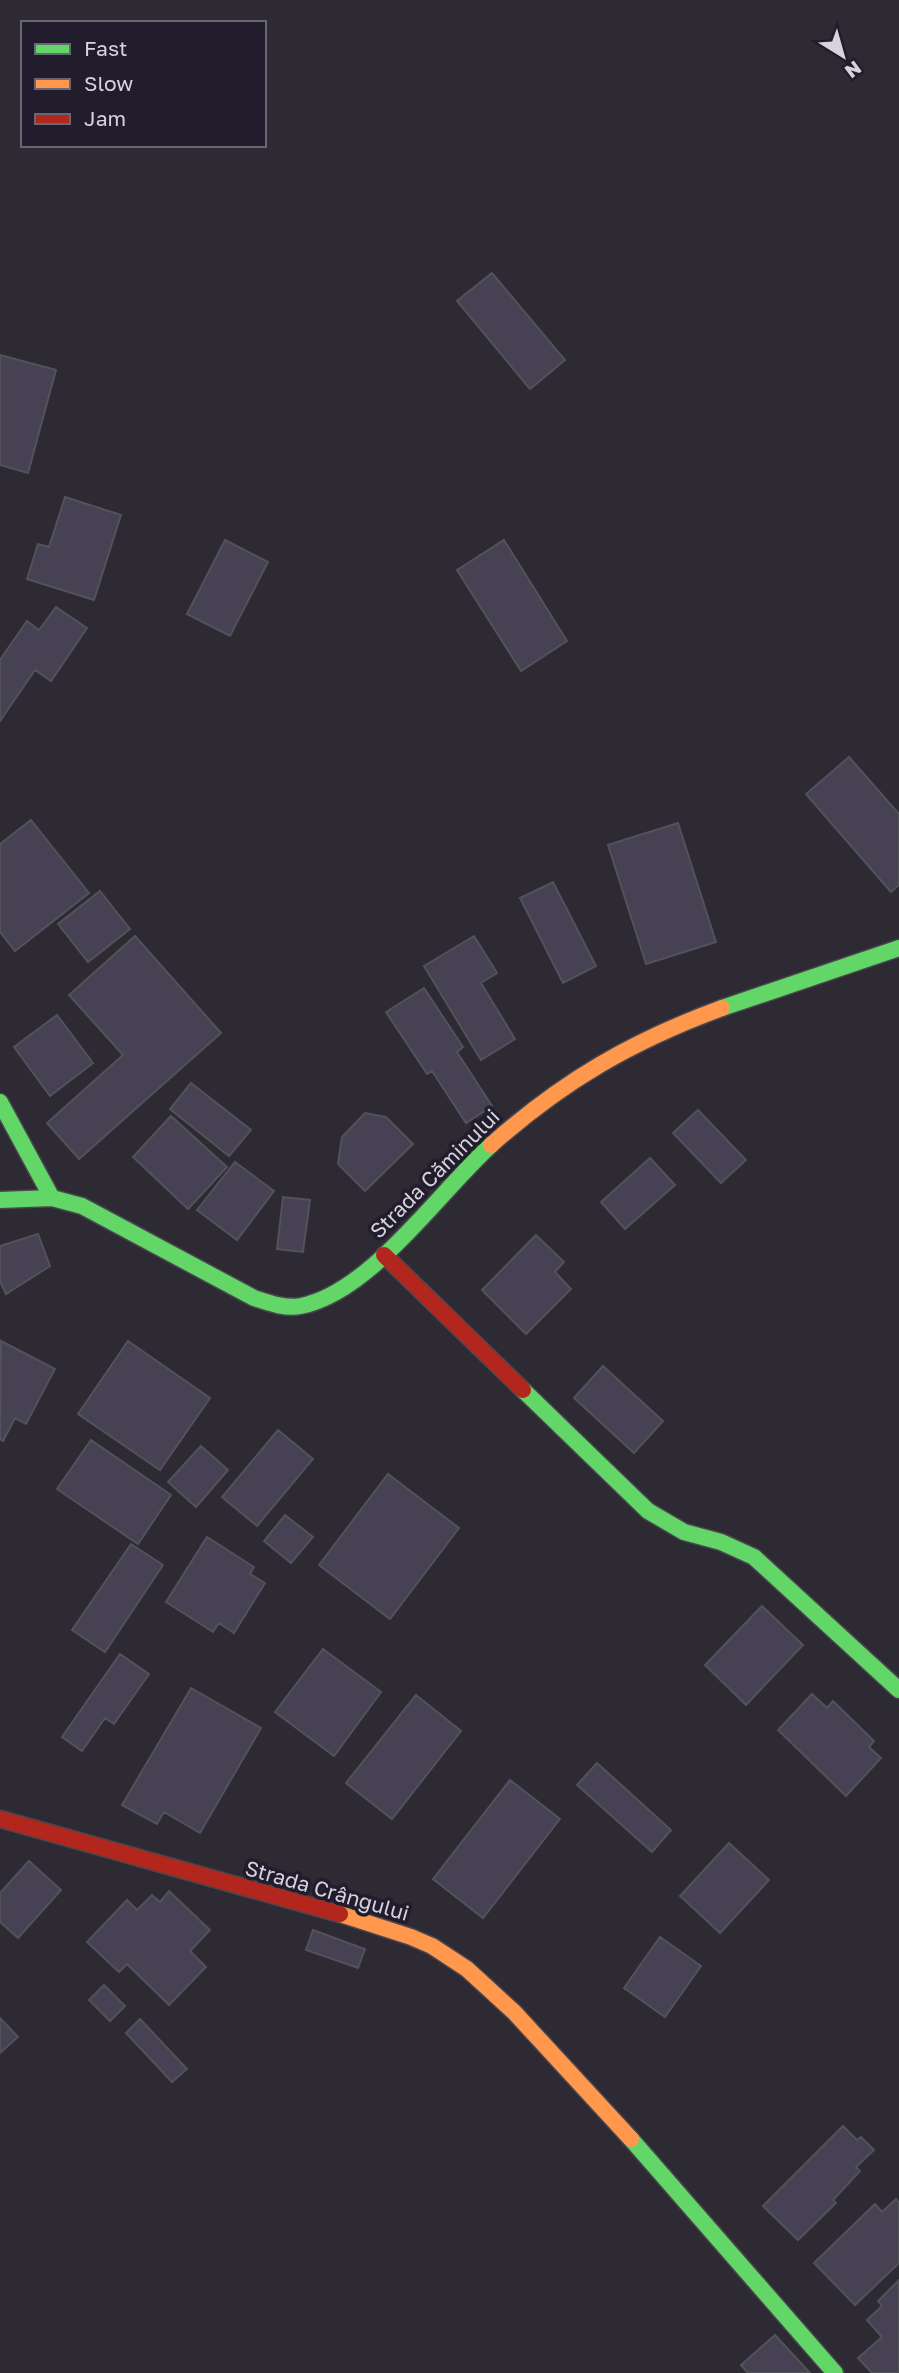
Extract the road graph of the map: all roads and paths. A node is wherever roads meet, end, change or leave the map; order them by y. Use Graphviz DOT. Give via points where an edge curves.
graph roads {
  1 [pos="899,948"];
  2 [pos="0,1102"];
  3 [pos="52,1198"];
  4 [pos="0,1200"];
  5 [pos="384,1255"];
  6 [pos="899,1690"];
  7 [pos="0,1819"];
  8 [pos="835,2373"];
  1 -- 5 [label="street, Strada Căminului" via="689,1019 595,1067 537,1105 478,1157"];
  2 -- 3 [label="street"];
  3 -- 4 [label="street, Strada Căminului"];
  3 -- 5 [label="street, Strada Căminului" via="82,1206 254,1298 278,1306 302,1306 326,1298"];
  5 -- 6 [label="street" via="648,1511 684,1532 738,1548 754,1558"];
  7 -- 8 [label="street, Strada Crângului" via="369,1922 432,1946 467,1969 590,2094"];
}
